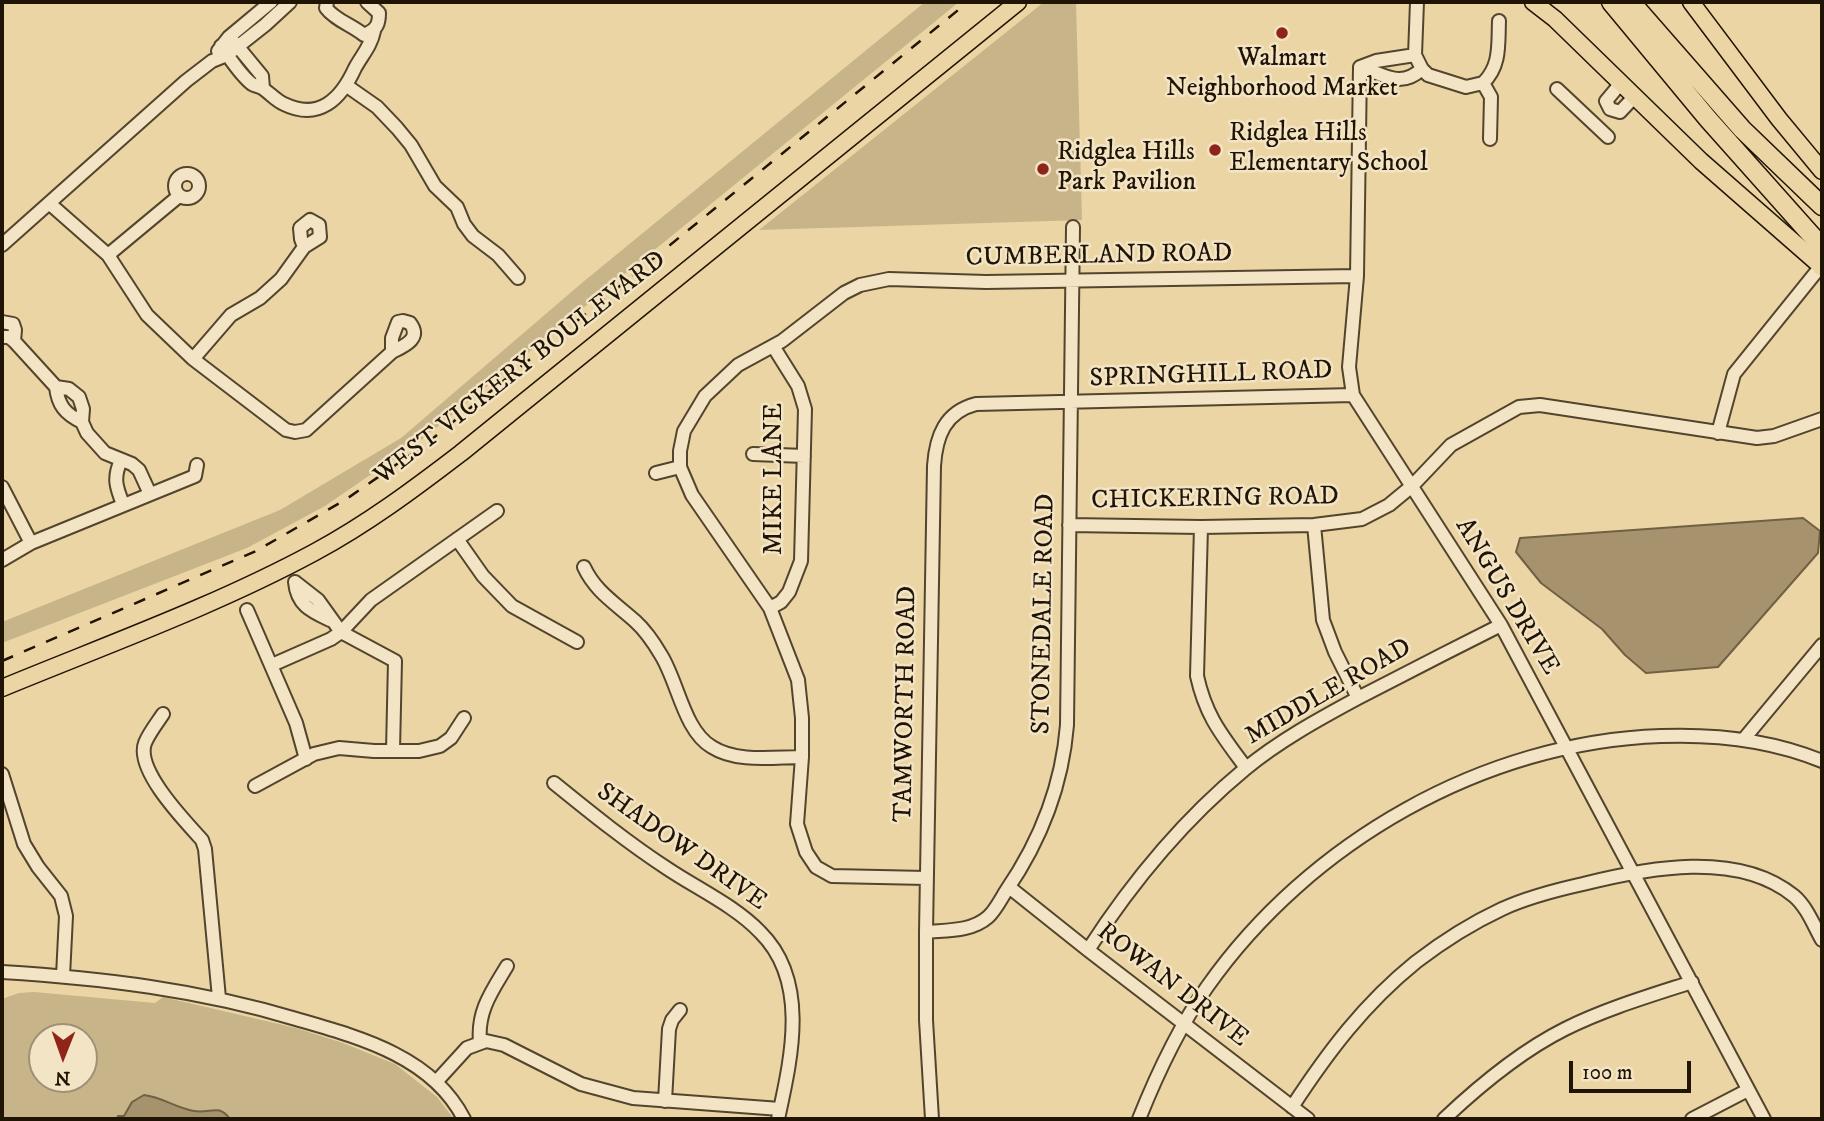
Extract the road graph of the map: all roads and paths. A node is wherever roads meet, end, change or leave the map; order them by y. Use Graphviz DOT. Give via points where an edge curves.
graph roads {
  1 [pos="271,2"];
  2 [pos="290,2"];
  3 [pos="327,2"];
  4 [pos="367,2"];
  5 [pos="1018,2"];
  6 [pos="1417,2"];
  7 [pos="1534,2"];
  8 [pos="1611,2"];
  9 [pos="1631,2"];
  10 [pos="1691,2"];
  11 [pos="1499,21"];
  12 [pos="369,33"];
  13 [pos="229,46"];
  14 [pos="1415,55"];
  15 [pos="1360,67"];
  16 [pos="1422,69"];
  17 [pos="1483,83"];
  18 [pos="1621,83"];
  19 [pos="347,86"];
  20 [pos="1557,89"];
  21 [pos="1635,96"];
  22 [pos="1610,109"];
  23 [pos="1593,123"];
  24 [pos="1608,137"];
  25 [pos="1490,139"];
  26 [pos="1822,171"];
  27 [pos="179,196"];
  28 [pos="49,203"];
  29 [pos="1822,206"];
  30 [pos="1073,227"];
  31 [pos="2,245"];
  32 [pos="304,247"];
  33 [pos="1822,247"];
  34 [pos="108,255"];
  35 [pos="1822,267"];
  36 [pos="1357,276"];
  37 [pos="518,278"];
  38 [pos="1072,281"];
  39 [pos="2,322"];
  40 [pos="8,339"];
  41 [pos="773,346"];
  42 [pos="392,352"];
  43 [pos="193,359"];
  44 [pos="57,387"];
  45 [pos="1353,395"];
  46 [pos="1071,402"];
  47 [pos="1822,419"];
  48 [pos="82,422"];
  49 [pos="1718,433"];
  50 [pos="753,454"];
  51 [pos="804,456"];
  52 [pos="121,460"];
  53 [pos="197,465"];
  54 [pos="681,467"];
  55 [pos="656,473"];
  56 [pos="1412,486"];
  57 [pos="2,487"];
  58 [pos="150,494"];
  59 [pos="123,505"];
  60 [pos="496,511"];
  61 [pos="1069,525"];
  62 [pos="1314,525"];
  63 [pos="1201,527"];
  64 [pos="457,539"];
  65 [pos="30,543"];
  66 [pos="2,559"];
  67 [pos="288,566"];
  68 [pos="584,567"];
  69 [pos="769,608"];
  70 [pos="247,610"];
  71 [pos="1501,625"];
  72 [pos="341,632"];
  73 [pos="577,642"];
  74 [pos="1822,645"];
  75 [pos="272,665"];
  76 [pos="2,688"];
  77 [pos="1359,698"];
  78 [pos="163,714"];
  79 [pos="464,718"];
  80 [pos="1743,740"];
  81 [pos="1567,748"];
  82 [pos="393,750"];
  83 [pos="802,757"];
  84 [pos="306,759"];
  85 [pos="1822,761"];
  86 [pos="1246,768"];
  87 [pos="2,774"];
  88 [pos="554,783"];
  89 [pos="255,786"];
  90 [pos="1634,872"];
  91 [pos="926,878"];
  92 [pos="1009,887"];
  93 [pos="926,932"];
  94 [pos="1822,940"];
  95 [pos="1088,950"];
  96 [pos="507,966"];
  97 [pos="2,972"];
  98 [pos="63,976"];
  99 [pos="1692,982"];
  100 [pos="219,998"];
  101 [pos="680,1010"];
  102 [pos="1185,1024"];
  103 [pos="480,1042"];
  104 [pos="436,1082"];
  105 [pos="1748,1090"];
  106 [pos="665,1101"];
  107 [pos="1293,1107"];
  108 [pos="779,1114"];
  109 [pos="464,1119"];
  110 [pos="932,1119"];
  111 [pos="1139,1119"];
  112 [pos="1308,1119"];
  113 [pos="1444,1119"];
  114 [pos="1692,1119"];
  115 [pos="1763,1119"];
  1 -- 13 [label="street"];
  2 -- 13 [label="street"];
  3 -- 12 [label="street" via="332,16"];
  4 -- 12 [label="street" via="379,13 379,22"];
  5 -- 67 [label="main road, WEST VICKERY BOULEVARD" via="461,453 382,511"];
  6 -- 14 [label="street"];
  7 -- 18 [label="main road"];
  8 -- 33 [label="highway"];
  9 -- 29 [label="highway" via="1742,129"];
  10 -- 26 [label="main road"];
  11 -- 17 [label="street" via="1497,61"];
  12 -- 19 [label="street" via="370,46"];
  13 -- 19 [label="street" via="262,76 263,89 286,106 304,110 332,103"];
  13 -- 28 [label="street"];
  14 -- 15 [label="street"];
  14 -- 16 [label="street"];
  15 -- 16 [label="street" via="1402,81"];
  15 -- 36 [label="street, ANGUS DRIVE"];
  16 -- 17 [label="street" via="1466,87"];
  17 -- 25 [label="street" via="1491,97"];
  18 -- 21 [label="main road"];
  18 -- 22 [label="street" via="1606,101"];
  19 -- 37 [label="street" via="397,128 435,186 457,207 473,236"];
  20 -- 23 [label="street"];
  21 -- 22 [label="street" via="1620,112"];
  21 -- 35 [label="main road"];
  22 -- 23 [label="street"];
  23 -- 24 [label="street"];
  27 -- 34 [label="street"];
  28 -- 31 [label="street"];
  28 -- 34 [label="street"];
  30 -- 38 [label="street, STONEDALE ROAD"];
  32 -- 43 [label="street" via="281,279 231,316"];
  34 -- 43 [label="street" via="147,315"];
  35 -- 49 [label="street" via="1734,374"];
  36 -- 38 [label="street, CUMBERLAND ROAD"];
  36 -- 45 [label="street, ANGUS DRIVE" via="1349,367"];
  38 -- 41 [label="street, CUMBERLAND ROAD" via="889,279 860,285"];
  38 -- 46 [label="street, STONEDALE ROAD"];
  39 -- 40 [label="street" via="13,324 15,330"];
  40 -- 44 [label="street"];
  41 -- 51 [label="street, MIKE LANE" via="803,400"];
  41 -- 54 [label="street, CUMBERLAND ROAD" via="738,365 705,396 684,432"];
  42 -- 43 [label="street" via="306,430 295,432 286,430"];
  44 -- 48 [label="street" via="62,408"];
  44 -- 48 [label="street" via="79,397"];
  45 -- 46 [label="street, SPRINGHILL ROAD"];
  45 -- 56 [label="street, ANGUS DRIVE"];
  46 -- 61 [label="street, STONEDALE ROAD"];
  46 -- 91 [label="street, TAMWORTH ROAD" via="976,404 952,416 939,436 934,466"];
  47 -- 49 [label="street, CHICKERING ROAD" via="1774,436"];
  48 -- 52 [label="street" via="96,445"];
  49 -- 56 [label="street, CHICKERING ROAD" via="1540,405 1519,407 1451,445"];
  50 -- 51 [label="street"];
  51 -- 69 [label="street, MIKE LANE" via="801,561 789,592"];
  52 -- 58 [label="street" via="139,470"];
  52 -- 59 [label="street" via="114,484"];
  53 -- 58 [label="street" via="195,476"];
  54 -- 55 [label="street"];
  54 -- 69 [label="street" via="692,495"];
  56 -- 62 [label="street, CHICKERING ROAD" via="1362,519"];
  56 -- 71 [label="street, ANGUS DRIVE"];
  57 -- 65 [label="street"];
  58 -- 59 [label="street"];
  59 -- 65 [label="street"];
  60 -- 64 [label="street"];
  61 -- 63 [label="street, CHICKERING ROAD"];
  61 -- 92 [label="street, STONEDALE ROAD" via="1065,747 1051,809"];
  62 -- 63 [label="street, CHICKERING ROAD"];
  62 -- 77 [label="street" via="1323,620"];
  63 -- 86 [label="street" via="1198,676 1214,725"];
  64 -- 72 [label="street" via="371,600"];
  64 -- 73 [label="street" via="504,600"];
  65 -- 66 [label="street"];
  67 -- 72 [label="street" via="295,582 318,600"];
  67 -- 76 [label="main road, WEST VICKERY BOULEVARD"];
  68 -- 83 [label="street" via="592,584 655,645 702,739 729,755"];
  69 -- 83 [label="street" via="798,680"];
  70 -- 75 [label="street"];
  71 -- 77 [label="street, MIDDLE ROAD"];
  71 -- 81 [label="street, ANGUS DRIVE"];
  72 -- 75 [label="street"];
  72 -- 82 [label="street" via="395,660"];
  74 -- 80 [label="street"];
  75 -- 84 [label="street"];
  77 -- 86 [label="street, MIDDLE ROAD"];
  78 -- 100 [label="street" via="145,743 146,764 159,789 205,849"];
  79 -- 82 [label="street" via="440,746"];
  80 -- 81 [label="street" via="1643,736"];
  80 -- 85 [label="street"];
  81 -- 90 [label="street, ANGUS DRIVE"];
  81 -- 102 [label="street" via="1516,761 1442,791 1330,859 1257,928 1206,988"];
  82 -- 84 [label="street" via="339,748"];
  83 -- 91 [label="street" via="797,824 816,867 832,876"];
  84 -- 89 [label="street"];
  86 -- 95 [label="street, MIDDLE ROAD" via="1158,853"];
  87 -- 98 [label="street" via="24,844 61,896 66,916"];
  88 -- 108 [label="street, SHADOW DRIVE" via="659,863 741,916 775,950 787,980 793,1033"];
  90 -- 94 [label="street" via="1704,867 1753,874 1795,897"];
  90 -- 99 [label="street, ANGUS DRIVE"];
  90 -- 107 [label="street" via="1528,899 1434,950 1358,1015"];
  91 -- 93 [label="street, TAMWORTH ROAD"];
  92 -- 93 [label="street, STONEDALE ROAD" via="988,917 972,927"];
  92 -- 95 [label="street, ROWAN DRIVE"];
  93 -- 110 [label="street, TAMWORTH ROAD"];
  95 -- 102 [label="street, ROWAN DRIVE"];
  96 -- 103 [label="street" via="481,1012"];
  97 -- 98 [label="street"];
  98 -- 100 [label="street"];
  99 -- 105 [label="street, ANGUS DRIVE"];
  99 -- 113 [label="street" via="1562,1031 1477,1088"];
  100 -- 104 [label="street" via="373,1043"];
  101 -- 106 [label="street" via="669,1028"];
  102 -- 107 [label="street, ROWAN DRIVE"];
  102 -- 111 [label="street"];
  103 -- 104 [label="street" via="467,1048"];
  103 -- 106 [label="street" via="504,1045 580,1084"];
  104 -- 109 [label="street"];
  105 -- 114 [label="street"];
  105 -- 115 [label="street, ANGUS DRIVE"];
  106 -- 108 [label="street"];
  107 -- 112 [label="street, ROWAN DRIVE"];
}
